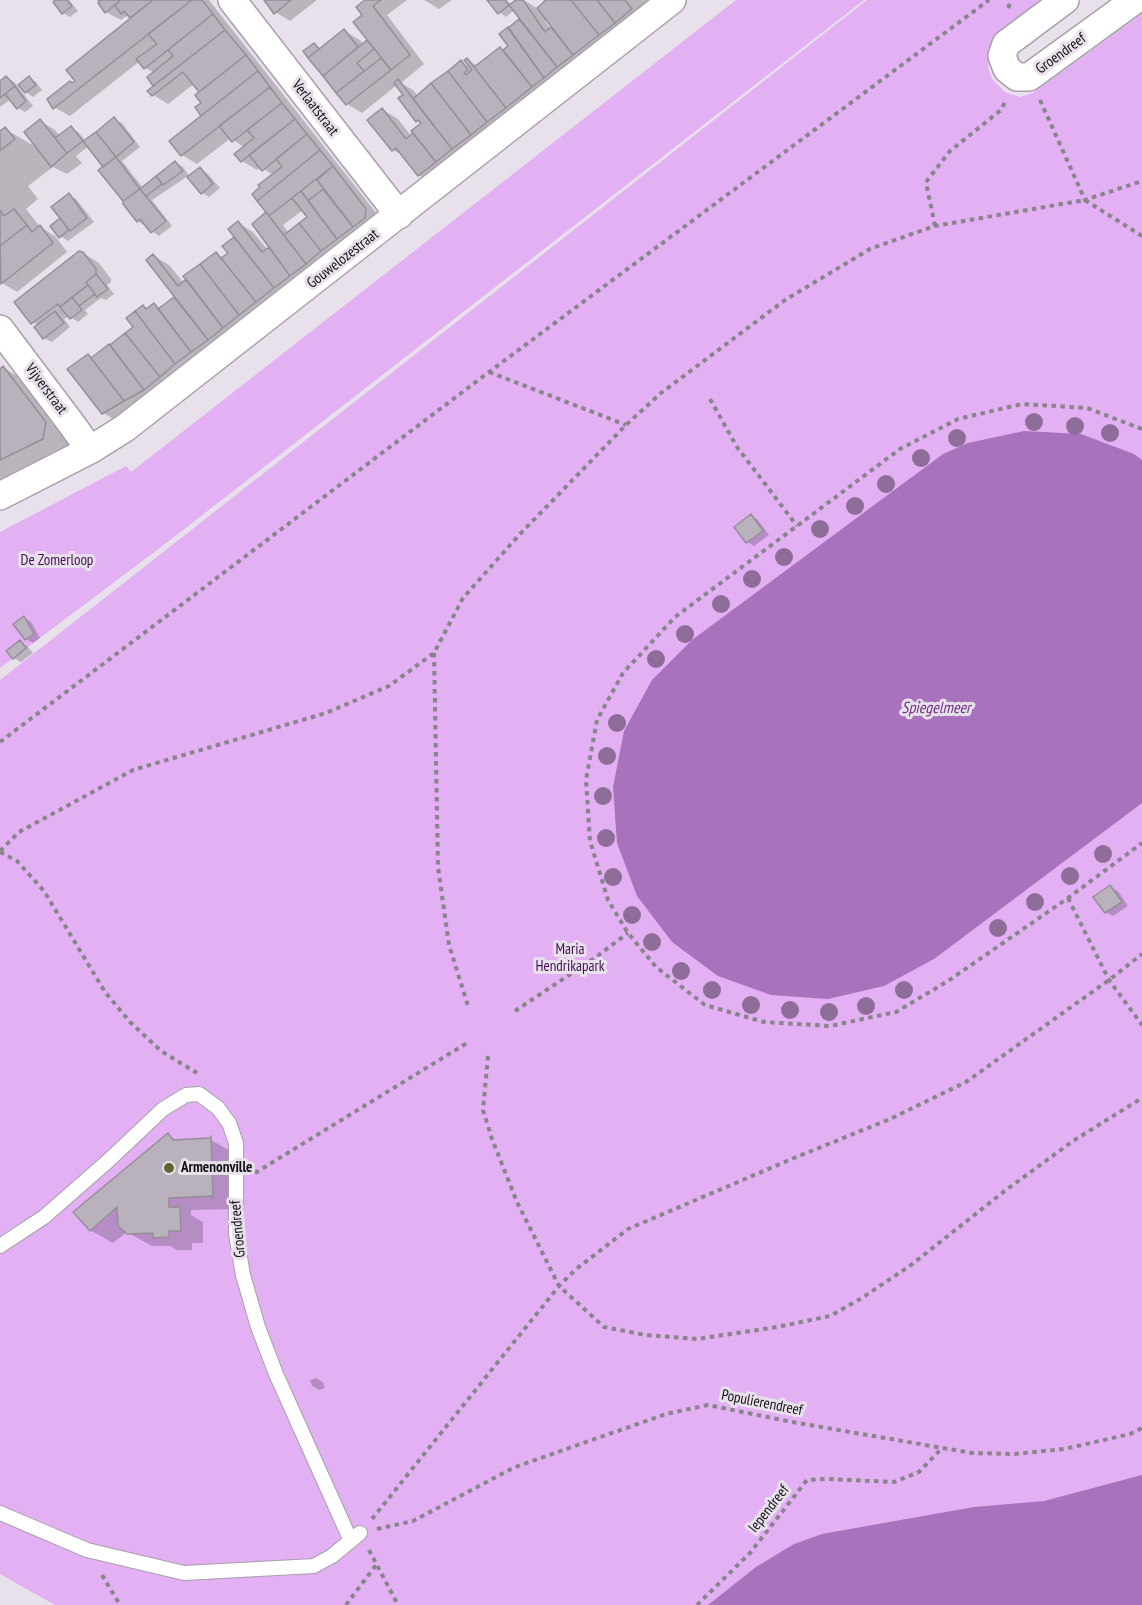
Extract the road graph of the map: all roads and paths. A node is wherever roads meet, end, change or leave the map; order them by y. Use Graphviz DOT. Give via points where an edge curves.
graph roads {
  1 [pos="232,0"];
  2 [pos="672,0"];
  3 [pos="989,0"];
  4 [pos="1065,0"];
  5 [pos="1135,0"];
  6 [pos="1023,77"];
  7 [pos="1142,181"];
  8 [pos="1085,200"];
  9 [pos="399,215"];
  10 [pos="935,226"];
  11 [pos="1142,236"];
  12 [pos="0,329"];
  13 [pos="489,372"];
  14 [pos="710,399"];
  15 [pos="626,425"];
  16 [pos="1142,429"];
  17 [pos="90,450"];
  18 [pos="0,495"];
  19 [pos="797,526"];
  20 [pos="434,653"];
  21 [pos="0,742"];
  22 [pos="1142,843"];
  23 [pos="0,851"];
  24 [pos="1068,898"];
  25 [pos="628,933"];
  26 [pos="1142,954"];
  27 [pos="1109,980"];
  28 [pos="468,1009"];
  29 [pos="515,1011"];
  30 [pos="1142,1025"];
  31 [pos="467,1043"];
  32 [pos="488,1056"];
  33 [pos="206,1079"];
  34 [pos="1142,1098"];
  35 [pos="254,1173"];
  36 [pos="0,1246"];
  37 [pos="559,1286"];
  38 [pos="1142,1428"];
  39 [pos="942,1449"];
  40 [pos="0,1513"];
  41 [pos="355,1536"];
  42 [pos="346,1605"];
  43 [pos="398,1605"];
  44 [pos="697,1605"];
  1 -- 9 [label="street, Verlaatstraat"];
  2 -- 9 [label="street, Gouwelozestraat"];
  3 -- 13 [label="path"];
  4 -- 6 [label="street, Groendreef" via="1006,44 1002,56 1006,69"];
  5 -- 6 [label="street, Groendreef"];
  6 -- 8 [label="path"];
  6 -- 10 [label="path" via="1001,110 950,151 926,182"];
  7 -- 8 [label="path"];
  8 -- 10 [label="path"];
  8 -- 11 [label="path"];
  9 -- 17 [label="street, Gouwelozestraat" via="125,428"];
  10 -- 15 [label="path" via="870,249 784,300 661,393"];
  12 -- 17 [label="street, Vijverstraat"];
  13 -- 15 [label="path"];
  13 -- 21 [label="path"];
  14 -- 19 [label="path" via="737,447"];
  15 -- 20 [label="path" via="463,598"];
  16 -- 19 [label="path" via="1087,408 1022,404 958,420 900,449"];
  17 -- 18 [label="street, Gouwelozestraat"];
  19 -- 25 [label="path" via="675,617 623,673 597,720 586,780 590,841 608,900"];
  20 -- 23 [label="path" via="389,686 326,713 133,770 19,832"];
  20 -- 28 [label="path" via="438,867 449,945"];
  22 -- 24 [label="path"];
  23 -- 33 [label="path" via="17,861 44,891 105,992 130,1022 161,1051"];
  24 -- 25 [label="path" via="896,1012 830,1026 764,1022 705,1005 656,967"];
  24 -- 27 [label="path"];
  25 -- 29 [label="path"];
  26 -- 27 [label="path"];
  27 -- 30 [label="path"];
  27 -- 37 [label="path" via="966,1082 890,1119 628,1229"];
  31 -- 35 [label="path"];
  32 -- 37 [label="path" via="483,1110 517,1202"];
  34 -- 37 [label="path" via="1072,1141 911,1265 830,1316 697,1339 646,1335 604,1327"];
  36 -- 41 [label="lane, Groendreef" via="44,1217 163,1108 186,1095 199,1094 218,1107 236,1143 236,1234 258,1327 276,1374"];
  37 -- 41 [label="path"];
  38 -- 39 [label="path, Populierendreef" via="1064,1449 1014,1454"];
  39 -- 41 [label="path, Populierendreef" via="708,1405 666,1414 515,1467 413,1521"];
  39 -- 44 [label="path, Iependreef" via="919,1472 894,1482 807,1480 750,1553"];
  40 -- 41 [label="lane" via="87,1550 184,1573 314,1566"];
  42 -- 43 [label="path" via="376,1564"];
}
